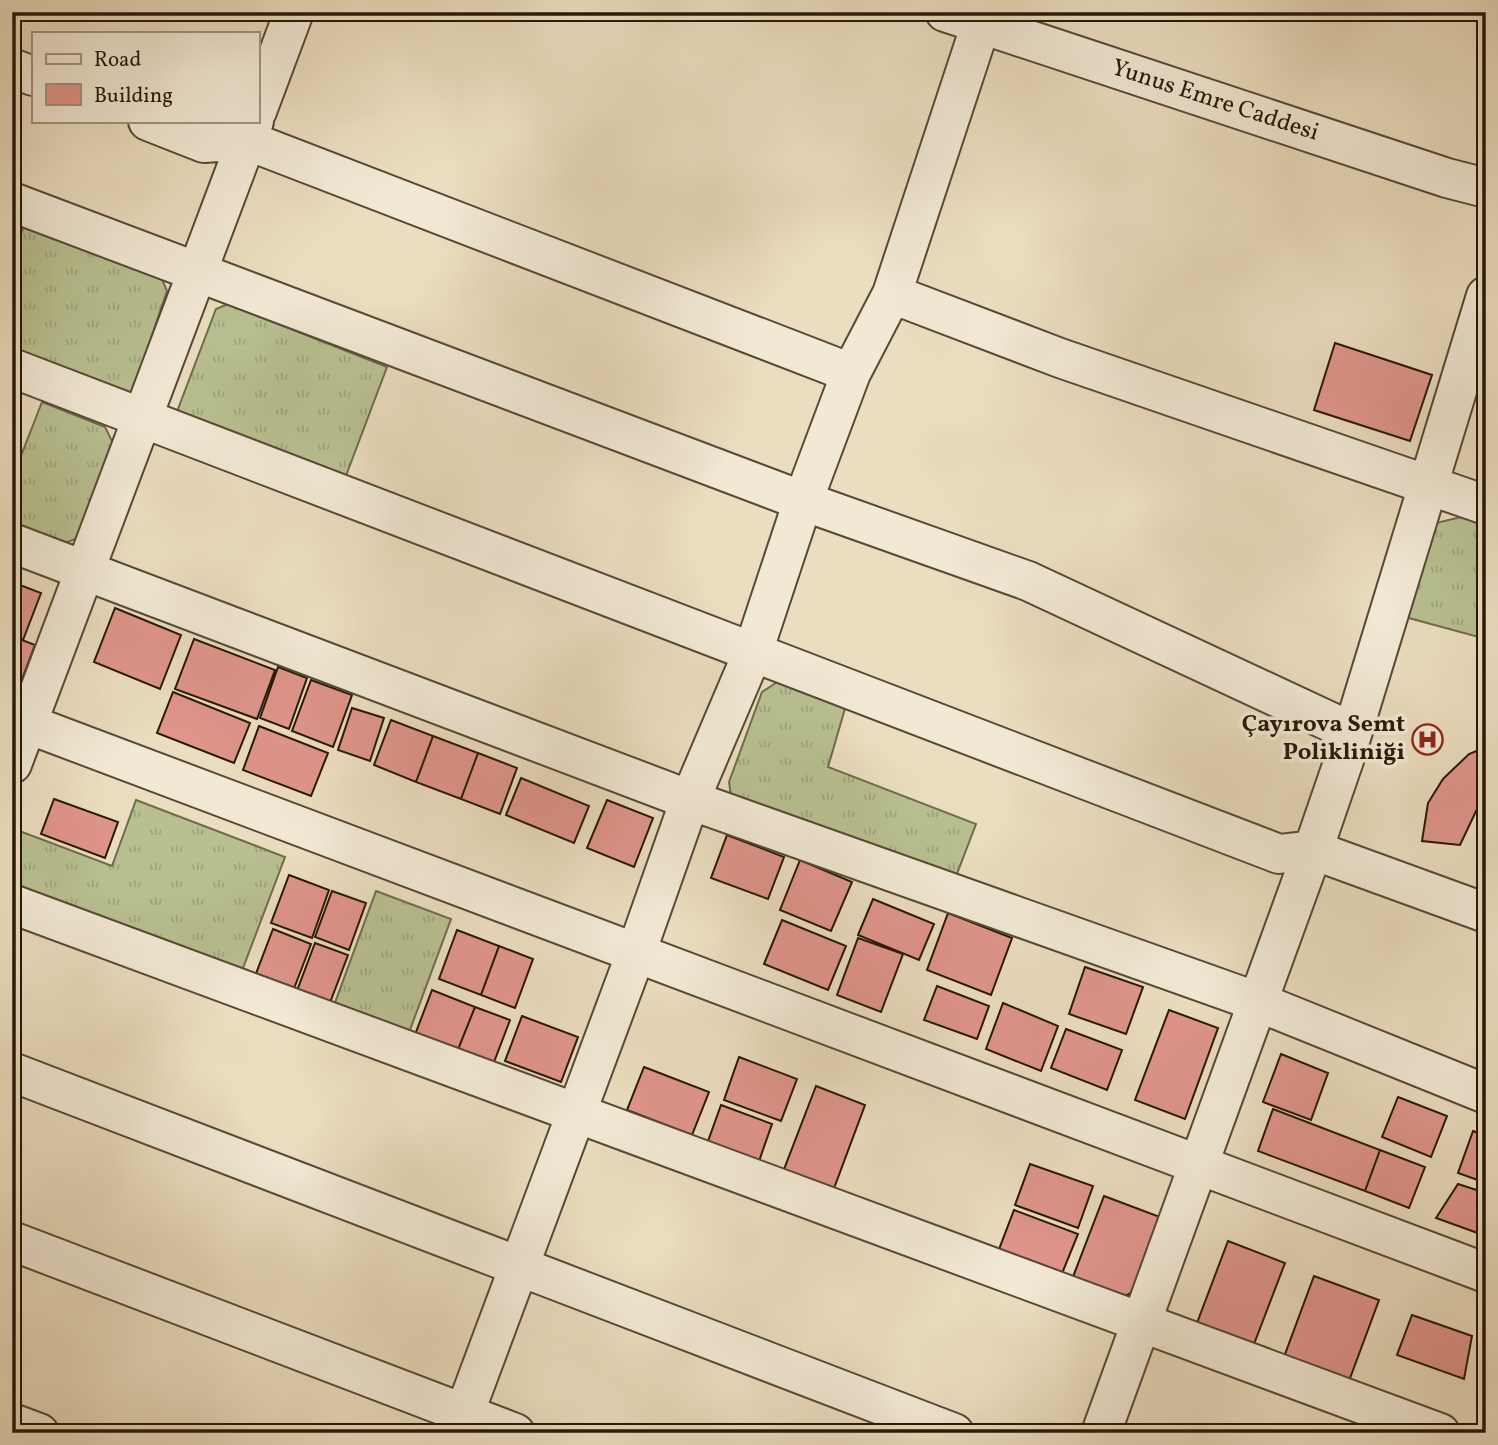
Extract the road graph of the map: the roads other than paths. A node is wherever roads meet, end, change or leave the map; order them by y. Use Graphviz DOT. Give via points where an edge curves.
graph roads {
  1 [pos="294,12"];
  2 [pos="945,12"];
  3 [pos="982,18"];
  4 [pos="12,68"];
  5 [pos="32,76"];
  6 [pos="259,105"];
  7 [pos="151,122"];
  8 [pos="252,124"];
  9 [pos="1486,188"];
  10 [pos="12,202"];
  11 [pos="197,271"];
  12 [pos="892,294"];
  13 [pos="1486,296"];
  14 [pos="12,368"];
  15 [pos="851,373"];
  16 [pos="142,418"];
  17 [pos="1428,484"];
  18 [pos="803,500"];
  19 [pos="1486,505"];
  20 [pos="12,543"];
  21 [pos="85,570"];
  22 [pos="753,652"];
  23 [pos="20,721"];
  24 [pos="1352,732"];
  25 [pos="12,764"];
  26 [pos="690,800"];
  27 [pos="1313,850"];
  28 [pos="12,904"];
  29 [pos="1486,914"];
  30 [pos="636,953"];
  31 [pos="1258,1002"];
  32 [pos="12,1072"];
  33 [pos="1486,1094"];
  34 [pos="576,1113"];
  35 [pos="1198,1165"];
  36 [pos="12,1241"];
  37 [pos="519,1266"];
  38 [pos="1486,1273"];
  39 [pos="1141,1322"];
  40 [pos="12,1423"];
  41 [pos="460,1423"];
  42 [pos="39,1433"];
  43 [pos="515,1433"];
  44 [pos="954,1433"];
  45 [pos="1101,1433"];
  46 [pos="1440,1433"];
  1 -- 6 [label="street"];
  2 -- 3 [label="street, Yunus Emre Caddesi"];
  3 -- 9 [label="street, Yunus Emre Caddesi"];
  3 -- 12 [label="street"];
  4 -- 5 [label="street"];
  7 -- 8 [label="street" via="204,143"];
  8 -- 11 [label="street"];
  8 -- 15 [label="street"];
  10 -- 11 [label="street"];
  11 -- 16 [label="street"];
  11 -- 18 [label="street"];
  12 -- 15 [label="street"];
  12 -- 17 [label="street" via="1060,358"];
  13 -- 17 [label="street"];
  14 -- 16 [label="street"];
  15 -- 18 [label="street"];
  16 -- 21 [label="street"];
  16 -- 22 [label="street"];
  17 -- 19 [label="street"];
  17 -- 24 [label="street"];
  18 -- 22 [label="street"];
  18 -- 24 [label="street" via="1028,581"];
  20 -- 21 [label="street"];
  21 -- 23 [label="street"];
  21 -- 26 [label="street"];
  22 -- 26 [label="street"];
  22 -- 27 [label="street" via="1279,854"];
  23 -- 25 [label="street"];
  23 -- 30 [label="street"];
  24 -- 27 [label="street"];
  26 -- 30 [label="street"];
  26 -- 31 [label="street"];
  27 -- 29 [label="street"];
  27 -- 31 [label="street"];
  28 -- 34 [label="street"];
  30 -- 34 [label="street"];
  30 -- 35 [label="street"];
  31 -- 33 [label="street"];
  31 -- 35 [label="street"];
  32 -- 37 [label="street"];
  34 -- 37 [label="street"];
  34 -- 39 [label="street"];
  35 -- 38 [label="street"];
  35 -- 39 [label="street"];
  36 -- 41 [label="street"];
  37 -- 41 [label="street"];
  37 -- 44 [label="street"];
  39 -- 45 [label="street"];
  39 -- 46 [label="street"];
  40 -- 42 [label="street"];
  41 -- 43 [label="street"];
}
